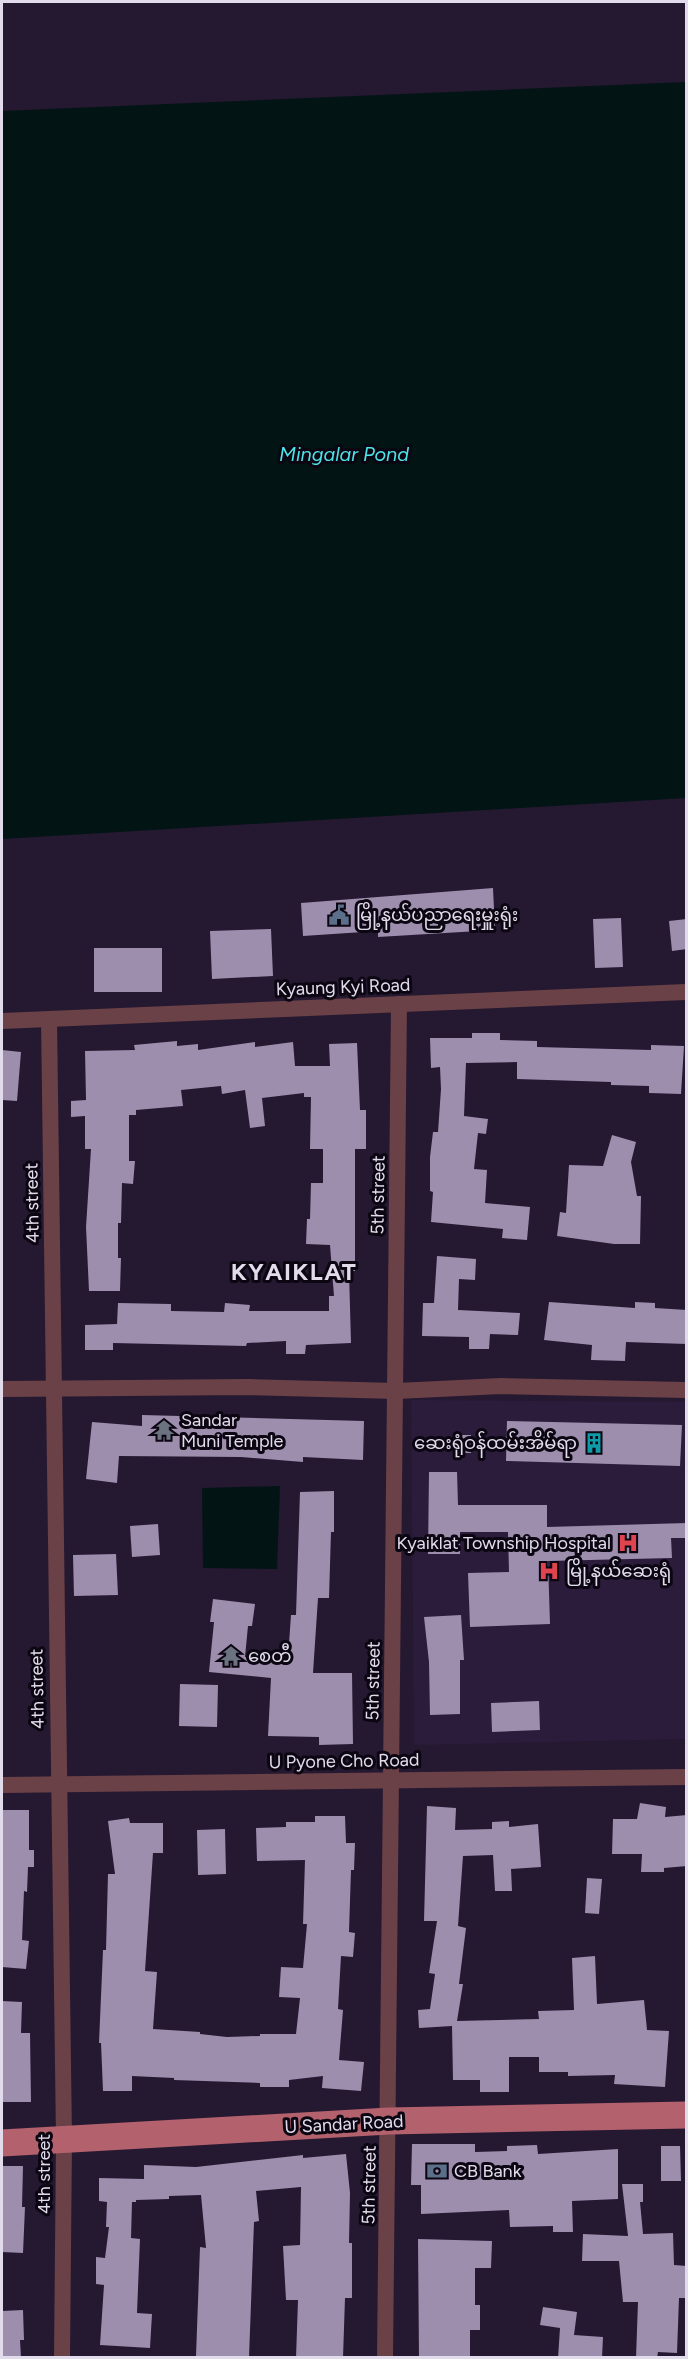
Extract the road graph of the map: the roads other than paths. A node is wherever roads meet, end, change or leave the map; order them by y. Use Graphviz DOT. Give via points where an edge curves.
graph roads {
  1 [pos="687,992"];
  2 [pos="399,1004"];
  3 [pos="49,1019"];
  4 [pos="2,1021"];
  5 [pos="2,1389"];
  6 [pos="53,1389"];
  7 [pos="687,1390"];
  8 [pos="396,1391"];
  9 [pos="687,1777"];
  10 [pos="392,1779"];
  11 [pos="2,1785"];
  12 [pos="58,1786"];
  13 [pos="687,2115"];
  14 [pos="389,2121"];
  15 [pos="64,2139"];
  16 [pos="2,2143"];
  17 [pos="62,2358"];
  18 [pos="385,2358"];
  1 -- 2 [label="street, Kyaung Kyi Road"];
  2 -- 3 [label="street, Kyaung Kyi Road"];
  2 -- 8 [label="street, 5th street"];
  3 -- 4 [label="street, Kyaung Kyi Road"];
  3 -- 6 [label="street, 4th street"];
  5 -- 6 [label="street"];
  6 -- 8 [label="street" via="249,1387"];
  6 -- 12 [label="street, 4th street"];
  7 -- 8 [label="street" via="501,1386"];
  8 -- 10 [label="street, 5th street"];
  9 -- 10 [label="street, U Pyone Cho Road"];
  10 -- 12 [label="street, U Pyone Cho Road"];
  10 -- 14 [label="street, 5th street"];
  11 -- 12 [label="street, U Pyone Cho Road"];
  12 -- 15 [label="street, 4th street"];
  13 -- 14 [label="main road, U Sandar Road"];
  14 -- 15 [label="main road, U Sandar Road"];
  14 -- 18 [label="street, 5th street"];
  15 -- 16 [label="main road, U Sandar Road"];
  15 -- 17 [label="street, 4th street"];
}
